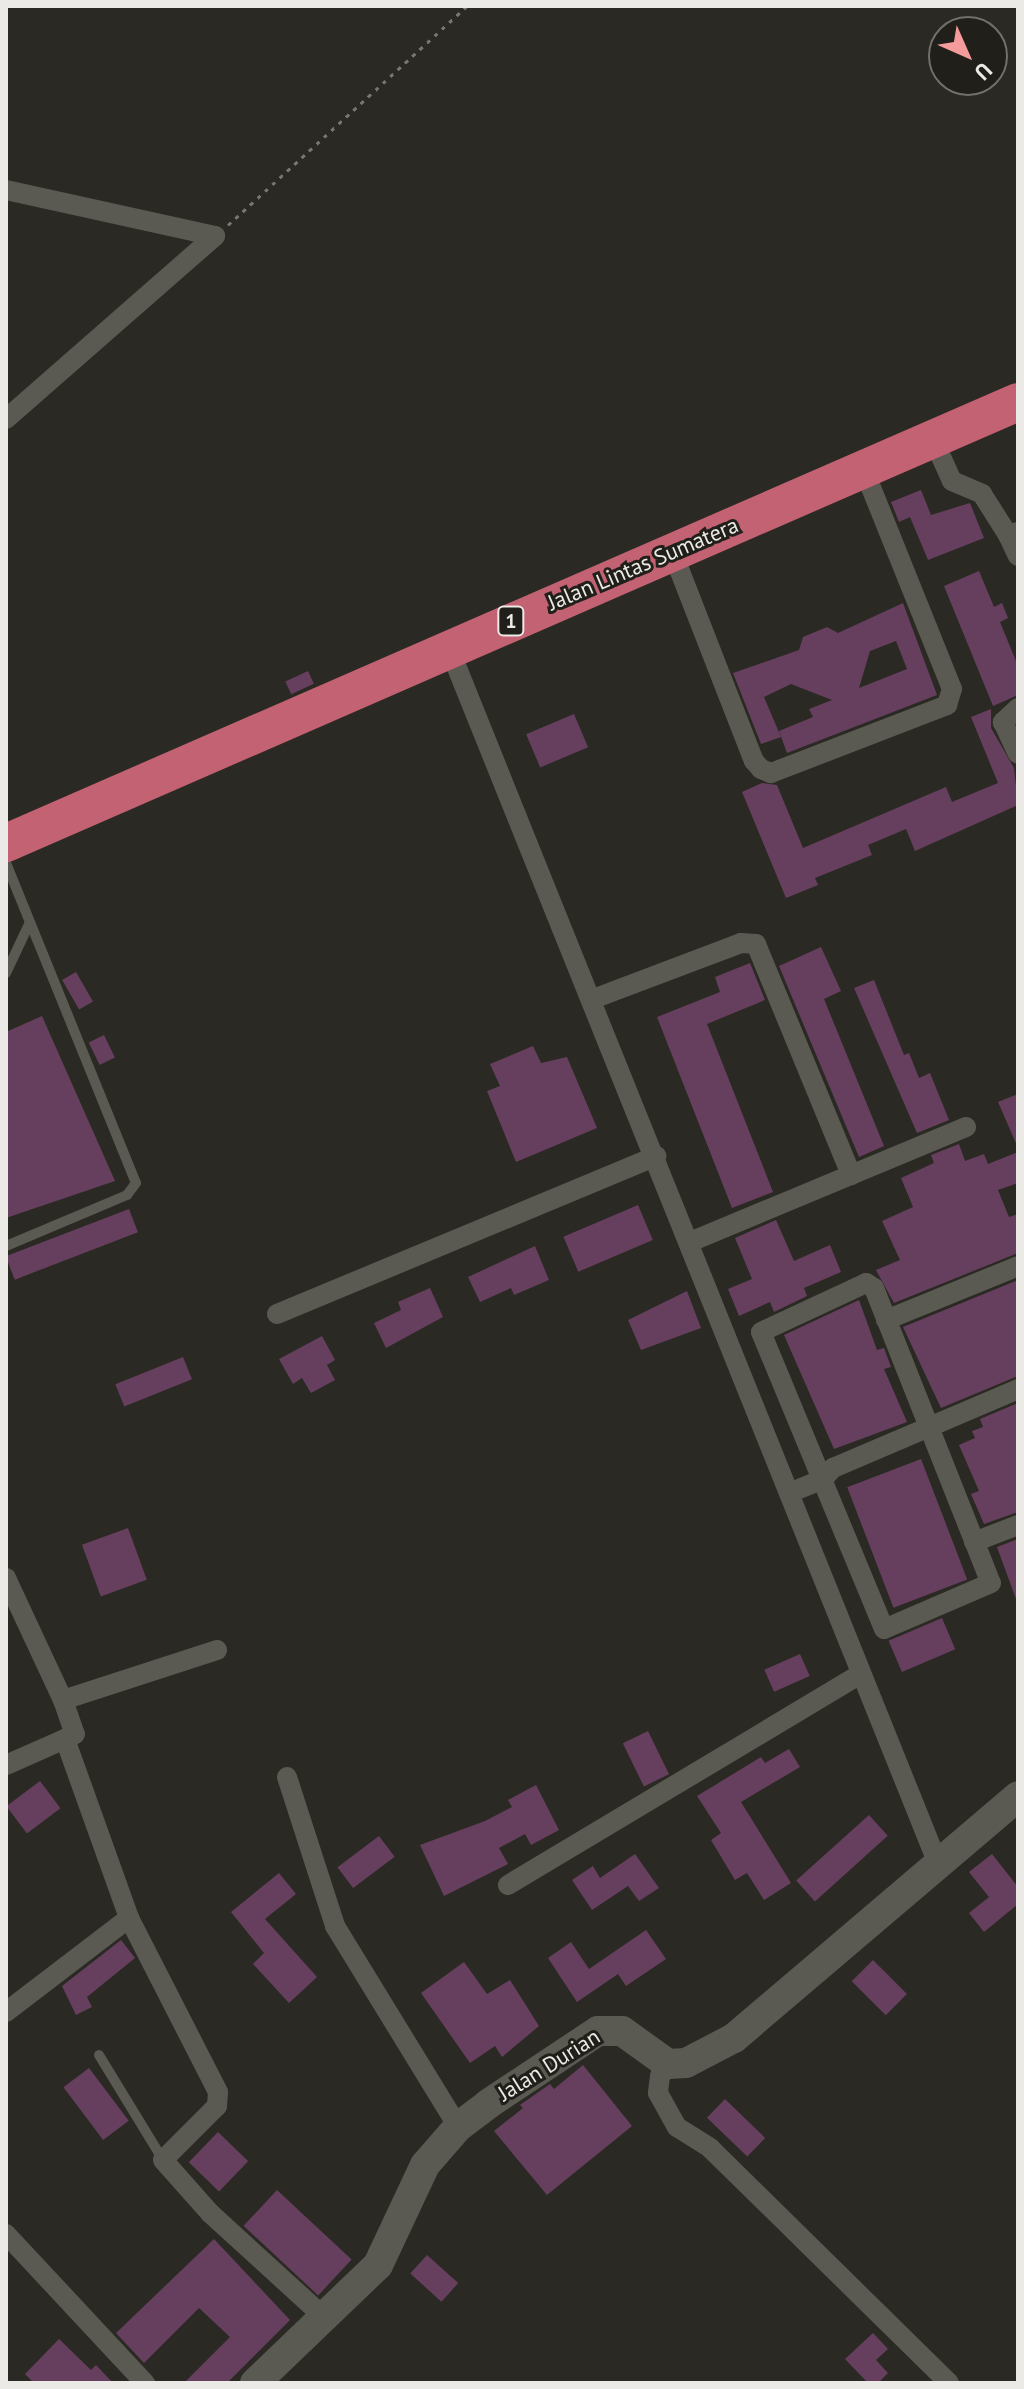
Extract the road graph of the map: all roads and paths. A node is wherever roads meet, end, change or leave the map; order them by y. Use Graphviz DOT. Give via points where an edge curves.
graph roads {
  1 [pos="467,6"];
  2 [pos="6,190"];
  3 [pos="215,236"];
  4 [pos="1018,402"];
  5 [pos="6,419"];
  6 [pos="933,439"];
  7 [pos="863,468"];
  8 [pos="1013,534"];
  9 [pos="672,551"];
  10 [pos="1018,556"];
  11 [pos="449,648"];
  12 [pos="1018,708"];
  13 [pos="1018,754"];
  14 [pos="6,843"];
  15 [pos="6,863"];
  16 [pos="30,922"];
  17 [pos="6,973"];
  18 [pos="593,999"];
  19 [pos="966,1127"];
  20 [pos="656,1156"];
  21 [pos="851,1175"];
  22 [pos="690,1242"];
  23 [pos="6,1246"];
  24 [pos="1018,1266"];
  25 [pos="277,1314"];
  26 [pos="886,1320"];
  27 [pos="1018,1389"];
  28 [pos="1018,1404"];
  29 [pos="931,1433"];
  30 [pos="823,1479"];
  31 [pos="789,1493"];
  32 [pos="1018,1525"];
  33 [pos="974,1542"];
  34 [pos="6,1578"];
  35 [pos="217,1650"];
  36 [pos="861,1674"];
  37 [pos="63,1700"];
  38 [pos="65,1739"];
  39 [pos="6,1765"];
  40 [pos="287,1777"];
  41 [pos="1018,1796"];
  42 [pos="939,1866"];
  43 [pos="508,1885"];
  44 [pos="129,1918"];
  45 [pos="6,2012"];
  46 [pos="99,2055"];
  47 [pos="668,2064"];
  48 [pos="458,2127"];
  49 [pos="163,2160"];
  50 [pos="6,2234"];
  51 [pos="325,2318"];
  52 [pos="269,2379"];
  53 [pos="145,2383"];
  54 [pos="949,2383"];
  1 -- 3 [label="path"];
  2 -- 3 [label="street"];
  3 -- 5 [label="street"];
  4 -- 6 [label="highway, Jalan Lintas Sumatera / 1"];
  6 -- 7 [label="highway, Jalan Lintas Sumatera / 1"];
  6 -- 8 [label="street" via="952,481 982,494"];
  7 -- 9 [label="highway, Jalan Lintas Sumatera / 1"];
  7 -- 9 [label="street" via="952,689 947,705 771,773 761,769"];
  8 -- 10 [label="street"];
  9 -- 11 [label="highway, Jalan Lintas Sumatera / 1"];
  11 -- 14 [label="highway, Jalan Lintas Sumatera / 1"];
  11 -- 18 [label="street"];
  12 -- 13 [label="street" via="1003,722"];
  15 -- 16 [label="lane"];
  16 -- 17 [label="lane"];
  16 -- 23 [label="lane" via="136,1183 127,1195"];
  18 -- 20 [label="street"];
  18 -- 21 [label="street" via="741,943 756,944"];
  19 -- 21 [label="street"];
  20 -- 22 [label="street"];
  20 -- 25 [label="street"];
  21 -- 22 [label="street"];
  22 -- 31 [label="street"];
  24 -- 26 [label="street"];
  26 -- 29 [label="street"];
  26 -- 30 [label="street" via="874,1288 866,1283 762,1330"];
  27 -- 29 [label="street"];
  28 -- 29 [label="street"];
  29 -- 30 [label="street" via="833,1468"];
  29 -- 33 [label="street"];
  30 -- 31 [label="street"];
  30 -- 33 [label="street" via="884,1629 991,1585"];
  31 -- 36 [label="street"];
  32 -- 33 [label="street"];
  34 -- 37 [label="street"];
  35 -- 37 [label="street"];
  36 -- 42 [label="street"];
  36 -- 43 [label="street"];
  37 -- 38 [label="street" via="75,1734"];
  38 -- 39 [label="street"];
  38 -- 44 [label="street"];
  40 -- 48 [label="street" via="335,1926"];
  41 -- 42 [label="street"];
  42 -- 47 [label="street" via="757,2021 686,2063"];
  44 -- 45 [label="street"];
  44 -- 49 [label="street" via="219,2099"];
  46 -- 49 [label="lane"];
  47 -- 48 [label="street, Jalan Durian" via="622,2031 598,2031"];
  47 -- 54 [label="street" via="658,2093 677,2127 710,2148"];
  48 -- 51 [label="street, Jalan Durian" via="425,2165 389,2250"];
  49 -- 51 [label="street" via="210,2213"];
  50 -- 53 [label="street"];
  51 -- 52 [label="street, Jalan Durian"];
}
